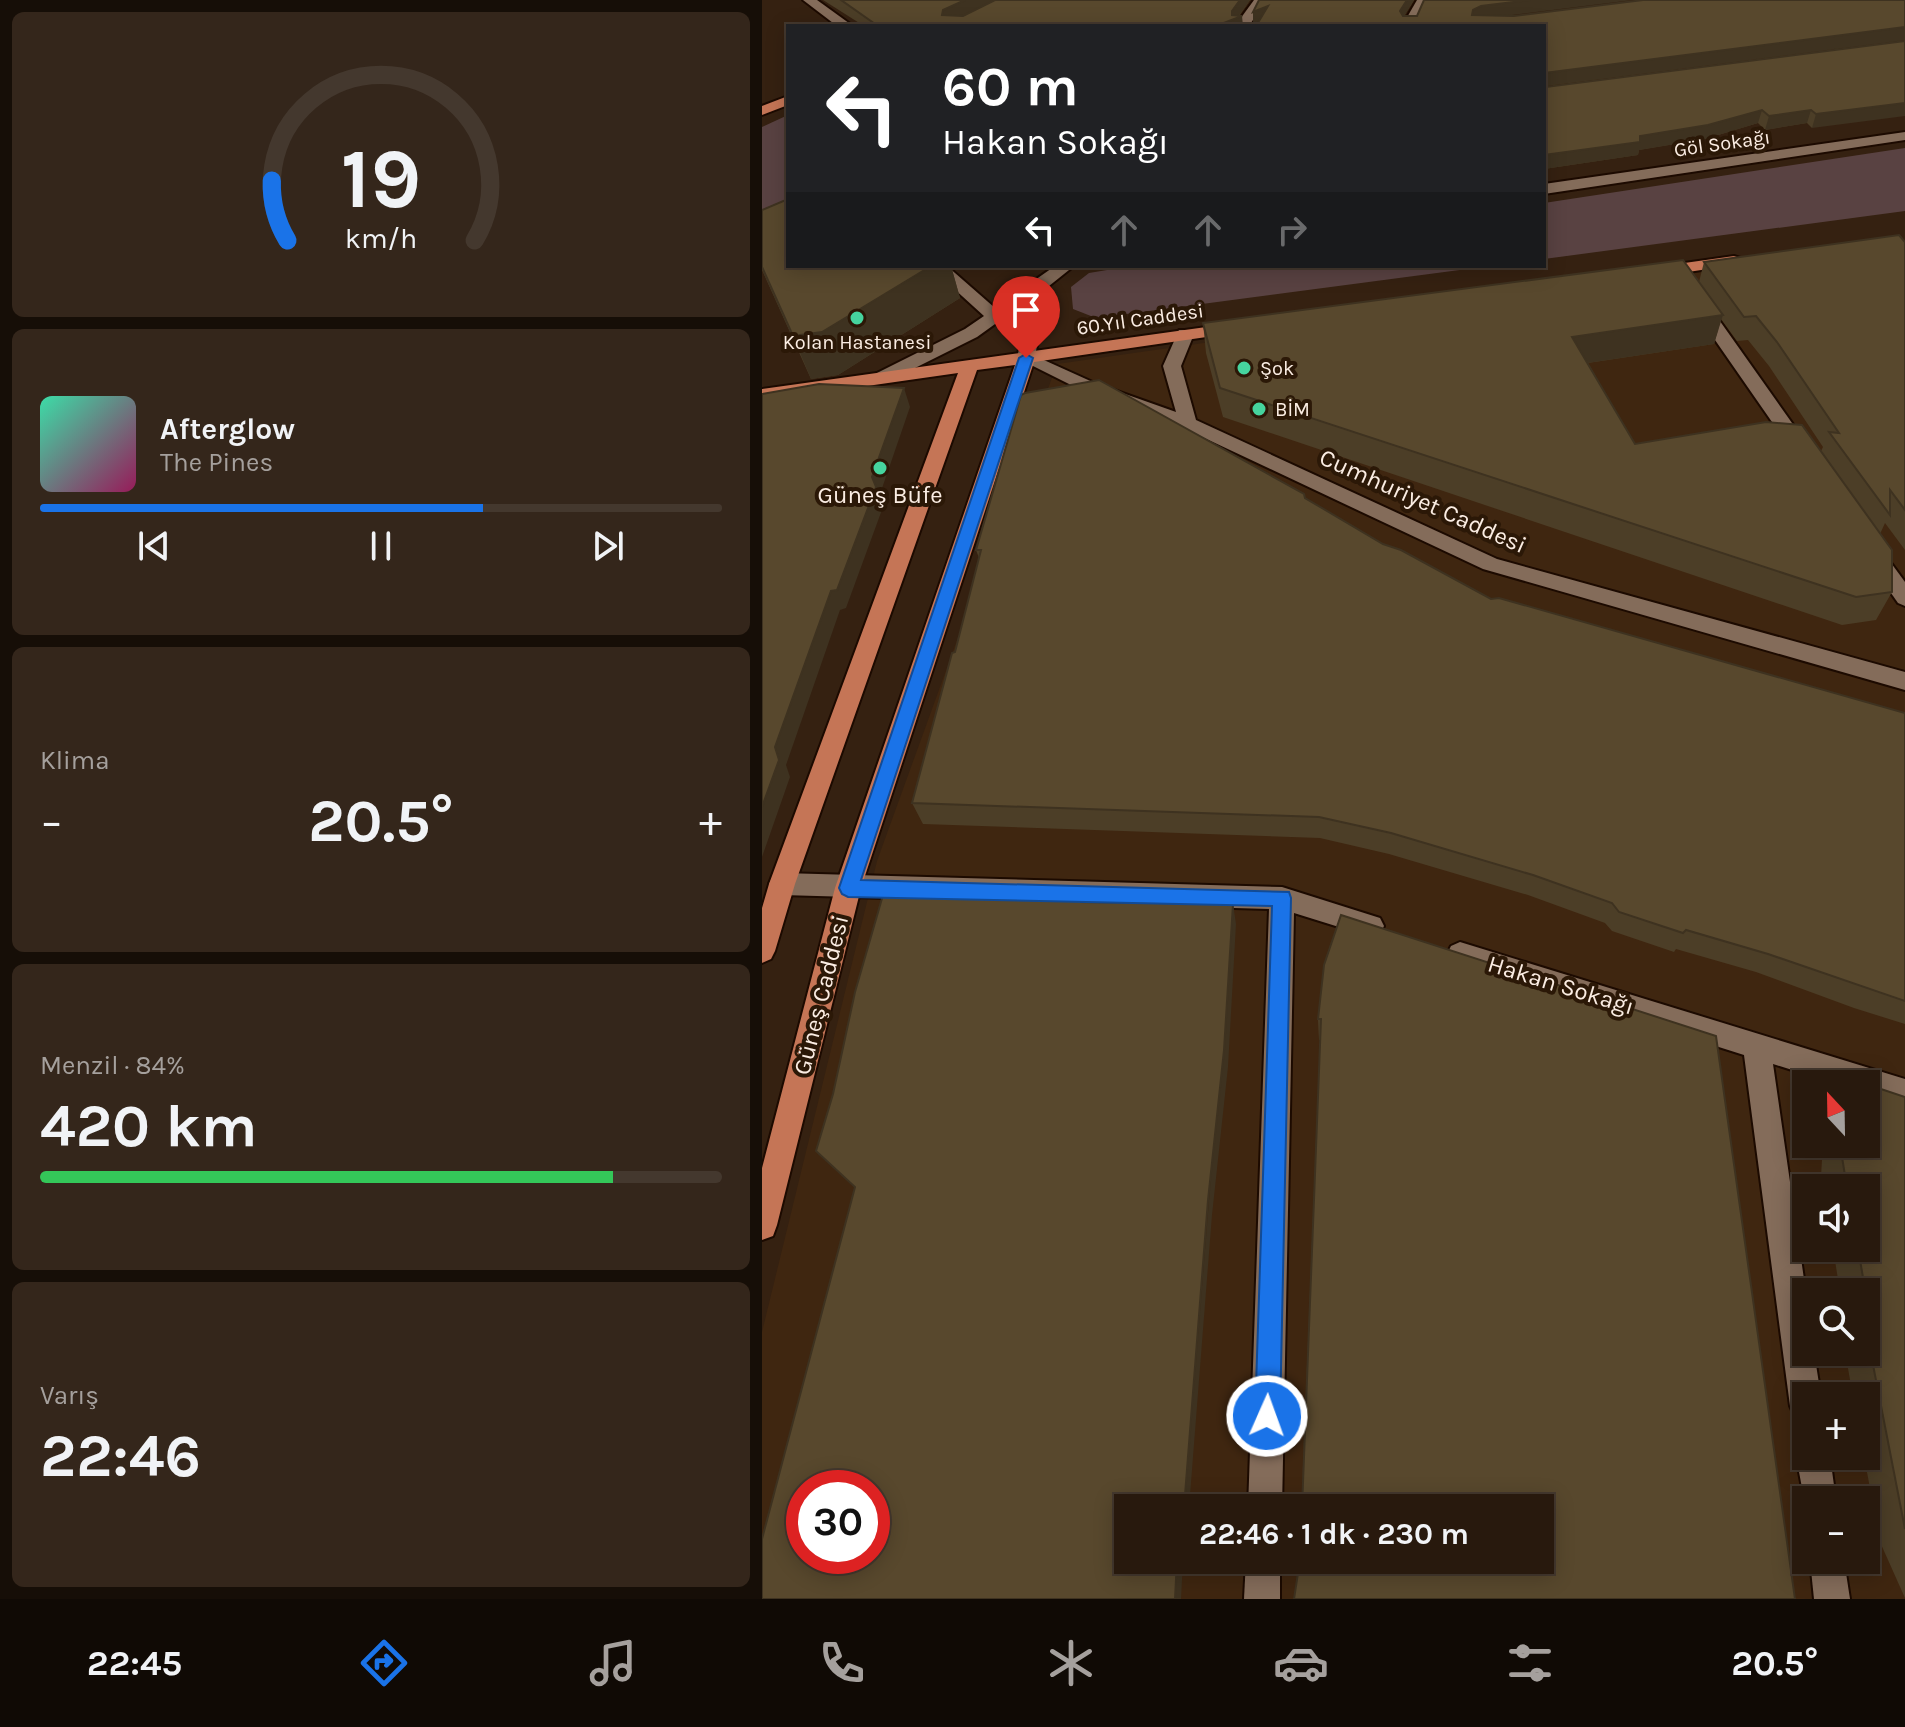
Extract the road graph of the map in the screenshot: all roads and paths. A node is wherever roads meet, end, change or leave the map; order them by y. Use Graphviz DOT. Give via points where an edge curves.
graph roads {
  1 [pos="809,0"];
  2 [pos="1260,0"];
  3 [pos="1423,0"];
  4 [pos="843,24"];
  5 [pos="1243,24"];
  6 [pos="1410,24"];
  7 [pos="786,101"];
  8 [pos="764,109"];
  9 [pos="1905,136"];
  10 [pos="1546,189"];
  11 [pos="1751,259"];
  12 [pos="939,268"];
  13 [pos="1064,268"];
  14 [pos="1674,270"];
  15 [pos="1643,274"];
  16 [pos="1041,286"];
  17 [pos="994,316"];
  18 [pos="1248,326"];
  19 [pos="1185,334"];
  20 [pos="1026,358"];
  21 [pos="970,365"];
  22 [pos="883,377"];
  23 [pos="1091,388"];
  24 [pos="762,395"];
  25 [pos="1057,397"];
  26 [pos="1026,407"];
  27 [pos="1007,422"];
  28 [pos="1188,423"];
  29 [pos="1816,472"];
  30 [pos="1861,535"];
  31 [pos="1905,598"];
  32 [pos="1905,681"];
  33 [pos="782,884"];
  34 [pos="848,888"];
  35 [pos="1282,898"];
  36 [pos="1401,935"];
  37 [pos="1430,944"];
  38 [pos="762,951"];
  39 [pos="1757,1047"];
  40 [pos="1905,1092"];
  41 [pos="762,1225"];
  42 [pos="1803,1382"];
  43 [pos="1265,1494"];
  44 [pos="1263,1574"];
  45 [pos="1829,1574"];
  46 [pos="1262,1599"];
  47 [pos="1832,1599"];
  1 -- 4 [label="street"];
  2 -- 5 [label="street"];
  3 -- 6 [label="street"];
  7 -- 8 [label="main road"];
  9 -- 10 [label="street, Göl Sokağı"];
  11 -- 14 [label="main road"];
  12 -- 17 [label="street"];
  13 -- 16 [label="street"];
  14 -- 15 [label="main road"];
  14 -- 29 [label="street"];
  16 -- 17 [label="street"];
  16 -- 20 [label="street"];
  17 -- 22 [label="street" via="943,349"];
  18 -- 19 [label="main road, 60.Yıl Caddesi"];
  19 -- 20 [label="main road, 60.Yıl Caddesi"];
  19 -- 28 [label="street" via="1172,366"];
  20 -- 21 [label="main road, 60.Yıl Caddesi"];
  20 -- 23 [label="street, Cumhuriyet Caddesi"];
  20 -- 27 [label="main road, Güneş Caddesi"];
  21 -- 22 [label="main road, 60.Yıl Caddesi"];
  21 -- 33 [label="main road"];
  22 -- 24 [label="main road, 60.Yıl Caddesi"];
  23 -- 25 [label="street"];
  23 -- 28 [label="street, Cumhuriyet Caddesi"];
  26 -- 27 [label="street"];
  27 -- 34 [label="main road, Güneş Caddesi"];
  28 -- 32 [label="street, Cumhuriyet Caddesi" via="1490,564"];
  30 -- 31 [label="street"];
  33 -- 34 [label="street"];
  33 -- 38 [label="main road"];
  34 -- 35 [label="street"];
  34 -- 41 [label="main road, Güneş Caddesi"];
  35 -- 36 [label="street"];
  35 -- 43 [label="street"];
  37 -- 39 [label="street, Hakan Sokağı"];
  39 -- 40 [label="street, Hakan Sokağı"];
  39 -- 42 [label="street"];
  44 -- 46 [label="street"];
  45 -- 47 [label="street"];
}
